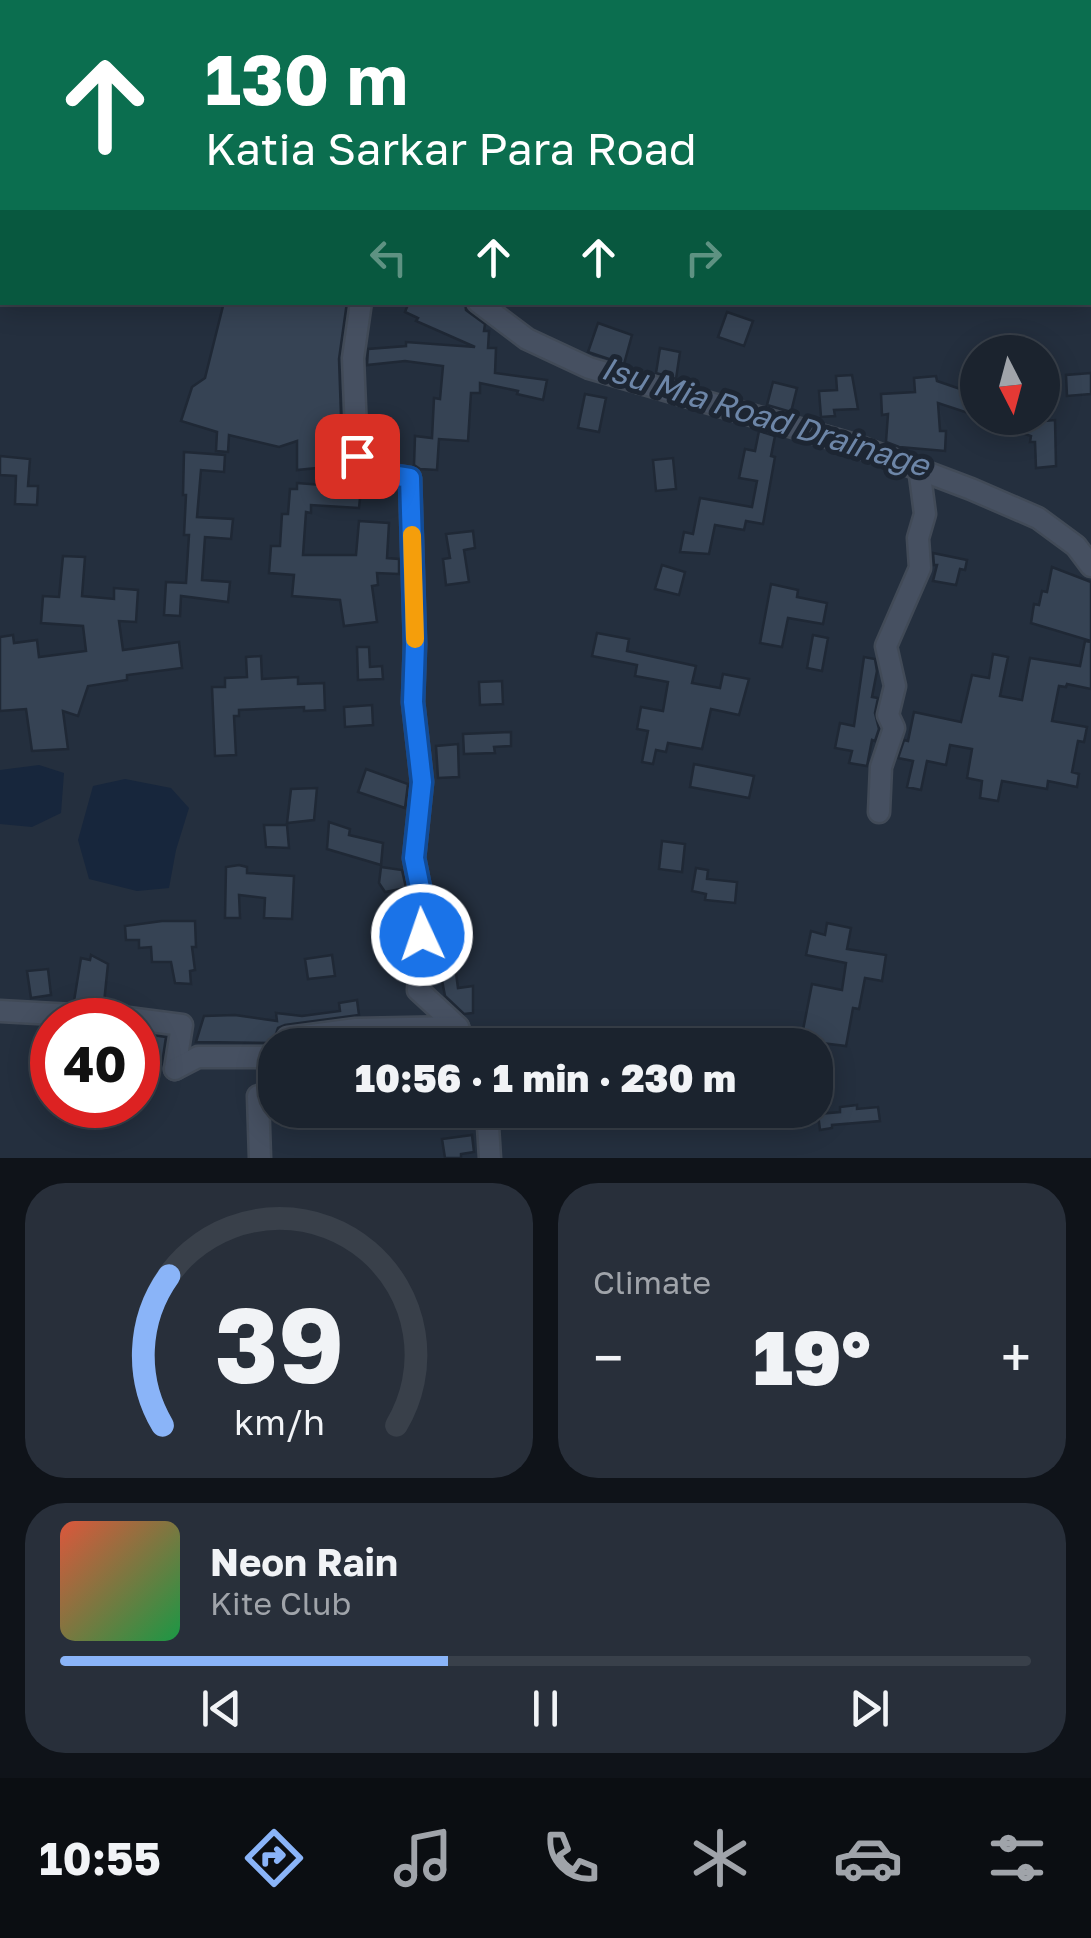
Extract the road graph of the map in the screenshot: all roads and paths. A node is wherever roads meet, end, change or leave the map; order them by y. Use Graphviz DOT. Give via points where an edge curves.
graph roads {
  1 [pos="361,305"];
  2 [pos="482,305"];
  3 [pos="919,468"];
  4 [pos="1091,566"];
  5 [pos="879,812"];
  6 [pos="0,1011"];
  7 [pos="454,1028"];
  8 [pos="258,1056"];
  9 [pos="259,1128"];
  10 [pos="488,1128"];
  11 [pos="260,1158"];
  12 [pos="490,1158"];
  1 -- 7 [label="street" via="353,358 357,456 366,471 410,478 413,702 422,782 414,858 424,908 418,990"];
  2 -- 3 [label="street" via="527,340 589,368"];
  3 -- 4 [label="street" via="1038,518"];
  3 -- 5 [label="street" via="920,568 886,646 895,686 888,715 894,728 881,767"];
  6 -- 8 [label="street" via="182,1025 175,1069 198,1058"];
  9 -- 11 [label="street"];
  10 -- 12 [label="street"];
}
